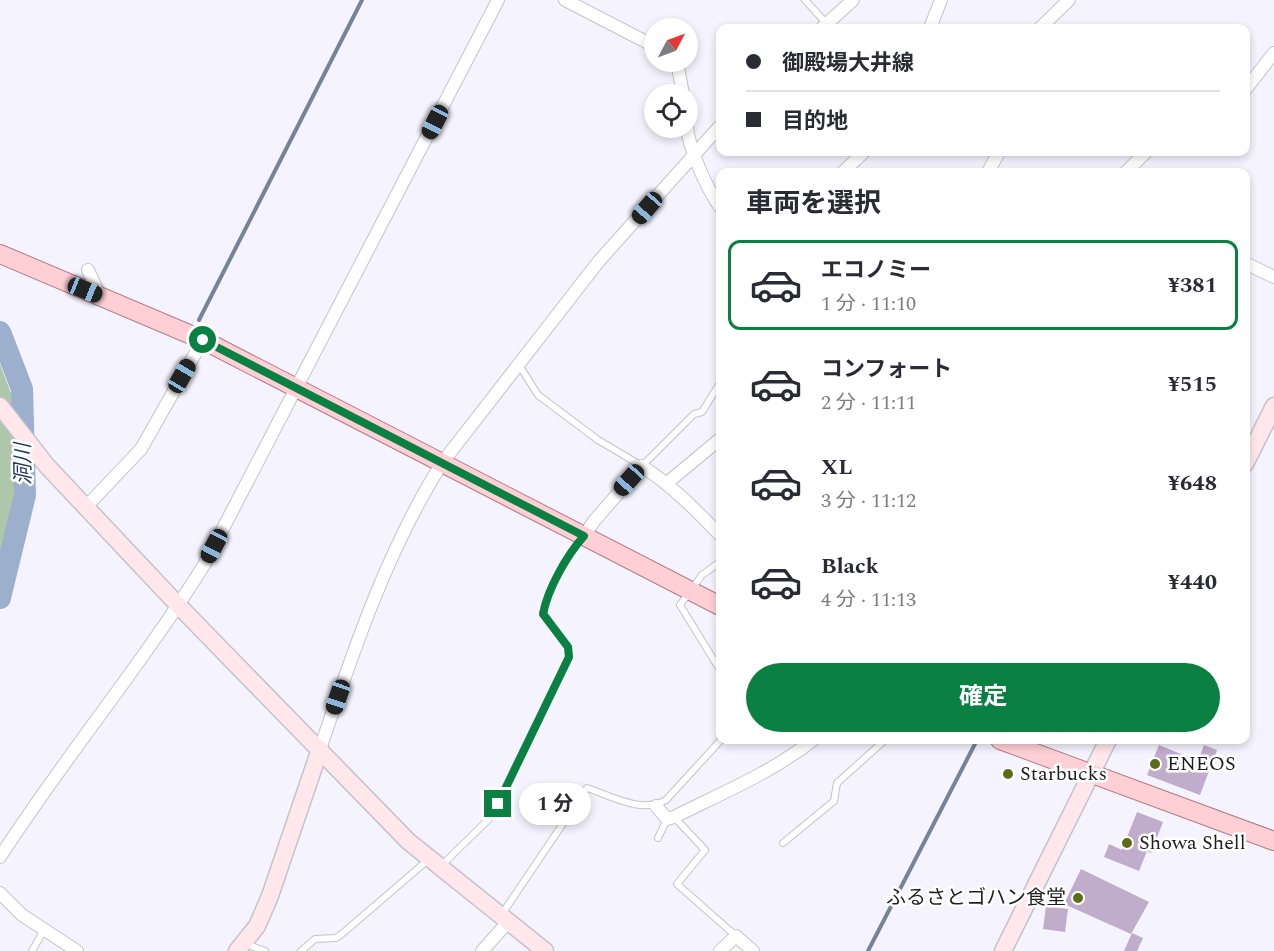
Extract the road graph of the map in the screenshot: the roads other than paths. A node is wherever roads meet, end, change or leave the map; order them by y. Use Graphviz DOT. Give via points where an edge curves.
graph roads {
  1 [pos="498,0"];
  2 [pos="565,0"];
  3 [pos="805,0"];
  4 [pos="853,0"];
  5 [pos="941,0"];
  6 [pos="1061,2"];
  7 [pos="823,24"];
  8 [pos="827,24"];
  9 [pos="932,24"];
  10 [pos="1043,24"];
  11 [pos="644,41"];
  12 [pos="1274,53"];
  13 [pos="1250,84"];
  14 [pos="716,130"];
  15 [pos="690,138"];
  16 [pos="694,154"];
  17 [pos="860,156"];
  18 [pos="1142,156"];
  19 [pos="847,168"];
  20 [pos="1130,168"];
  21 [pos="716,199"];
  22 [pos="0,254"];
  23 [pos="1250,265"];
  24 [pos="88,270"];
  25 [pos="1274,277"];
  26 [pos="100,297"];
  27 [pos="203,340"];
  28 [pos="519,364"];
  29 [pos="297,389"];
  30 [pos="716,389"];
  31 [pos="1274,406"];
  32 [pos="5,412"];
  33 [pos="716,442"];
  34 [pos="1250,454"];
  35 [pos="442,463"];
  36 [pos="642,466"];
  37 [pos="667,483"];
  38 [pos="86,507"];
  39 [pos="716,532"];
  40 [pos="584,536"];
  41 [pos="716,565"];
  42 [pos="689,590"];
  43 [pos="716,604"];
  44 [pos="179,606"];
  45 [pos="716,664"];
  46 [pos="716,744"];
  47 [pos="807,744"];
  48 [pos="881,744"];
  49 [pos="1011,744"];
  50 [pos="1106,744"];
  51 [pos="320,749"];
  52 [pos="1092,773"];
  53 [pos="656,806"];
  54 [pos="670,818"];
  55 [pos="658,838"];
  56 [pos="1274,841"];
  57 [pos="783,843"];
  58 [pos="0,858"];
  59 [pos="436,862"];
  60 [pos="0,893"];
  61 [pos="505,918"];
  62 [pos="44,929"];
  63 [pos="736,936"];
  64 [pos="241,947"];
  65 [pos="32,951"];
  66 [pos="77,951"];
  67 [pos="265,951"];
  68 [pos="301,951"];
  69 [pos="482,951"];
  70 [pos="545,951"];
  71 [pos="720,951"];
  72 [pos="753,951"];
  73 [pos="1003,951"];
  1 -- 29 [label="street"];
  2 -- 11 [label="street"];
  3 -- 7 [label="lane"];
  4 -- 8 [label="street"];
  5 -- 9 [label="street"];
  6 -- 10 [label="street"];
  12 -- 13 [label="street"];
  14 -- 16 [label="street"];
  15 -- 16 [label="street"];
  16 -- 21 [label="street"];
  16 -- 28 [label="street" via="599,261"];
  17 -- 19 [label="street"];
  18 -- 20 [label="street"];
  22 -- 26 [label="main road"];
  23 -- 25 [label="street"];
  24 -- 26 [label="street"];
  26 -- 27 [label="main road"];
  27 -- 29 [label="main road"];
  27 -- 38 [label="street" via="141,449"];
  28 -- 35 [label="street"];
  28 -- 36 [label="lane" via="538,395 598,440"];
  29 -- 35 [label="main road"];
  29 -- 44 [label="street"];
  30 -- 36 [label="lane" via="702,412 694,414"];
  31 -- 34 [label="street"];
  32 -- 38 [label="street" via="47,466"];
  33 -- 37 [label="street"];
  35 -- 40 [label="main road"];
  35 -- 51 [label="street" via="424,492 384,579"];
  36 -- 37 [label="street"];
  36 -- 40 [label="street"];
  37 -- 39 [label="street"];
  38 -- 44 [label="street"];
  40 -- 42 [label="main road"];
  40 -- 59 [label="lane" via="571,551 543,614 568,647 569,657 491,817"];
  41 -- 42 [label="lane"];
  42 -- 43 [label="main road"];
  42 -- 45 [label="lane" via="680,605"];
  44 -- 51 [label="street"];
  44 -- 58 [label="street" via="31,809"];
  46 -- 53 [label="lane"];
  47 -- 54 [label="street" via="769,770"];
  48 -- 57 [label="lane" via="837,783 834,801"];
  49 -- 52 [label="main road"];
  50 -- 52 [label="street"];
  51 -- 59 [label="street" via="408,841"];
  51 -- 64 [label="street" via="270,896 257,926"];
  52 -- 56 [label="main road"];
  52 -- 73 [label="street"];
  53 -- 54 [label="street"];
  53 -- 61 [label="lane" via="638,806 587,788"];
  54 -- 55 [label="lane"];
  54 -- 63 [label="lane" via="705,850 677,884"];
  59 -- 61 [label="street"];
  59 -- 68 [label="lane" via="336,938 315,939"];
  60 -- 62 [label="street" via="22,915"];
  61 -- 69 [label="street"];
  61 -- 70 [label="street"];
  62 -- 65 [label="lane"];
  62 -- 66 [label="street"];
  63 -- 71 [label="street"];
  63 -- 72 [label="street"];
  64 -- 67 [label="lane"];
}
